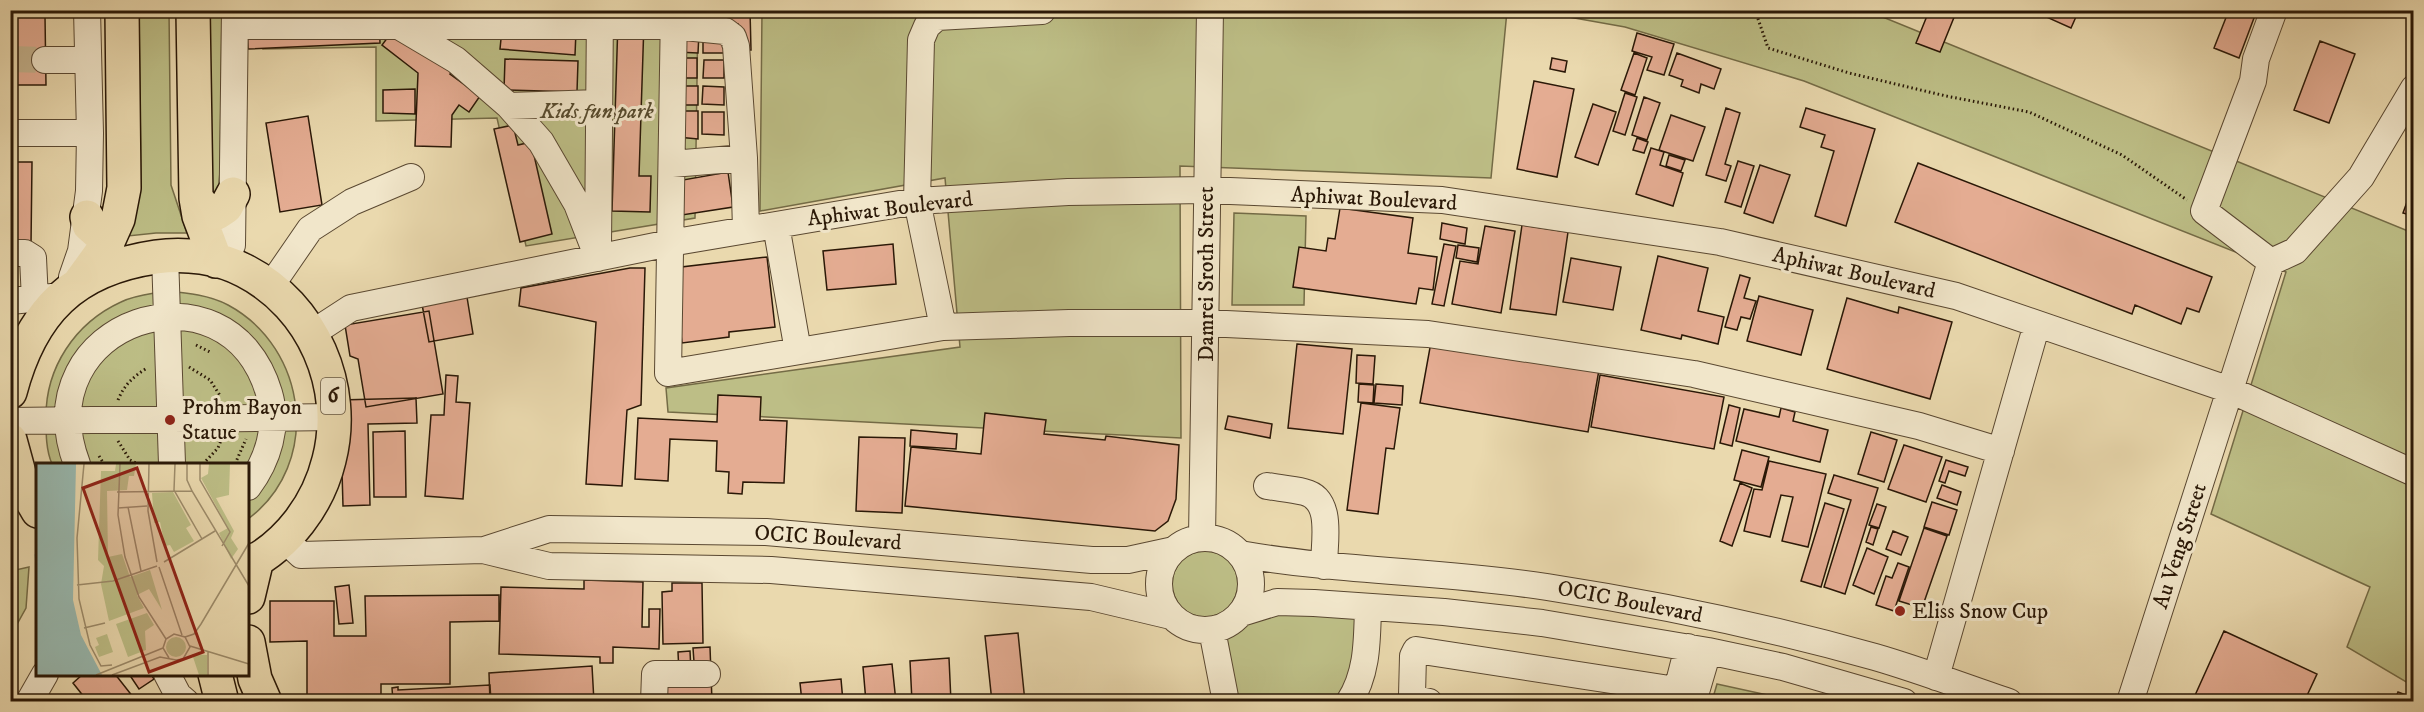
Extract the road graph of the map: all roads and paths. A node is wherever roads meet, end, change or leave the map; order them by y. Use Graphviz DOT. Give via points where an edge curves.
graph roads {
  1 [pos="87,10"];
  2 [pos="122,10"];
  3 [pos="193,10"];
  4 [pos="1210,10"];
  5 [pos="1755,10"];
  6 [pos="2274,10"];
  7 [pos="1042,11"];
  8 [pos="235,18"];
  9 [pos="278,18"];
  10 [pos="396,18"];
  11 [pos="600,18"];
  12 [pos="674,18"];
  13 [pos="45,60"];
  14 [pos="88,60"];
  15 [pos="2414,88"];
  16 [pos="599,103"];
  17 [pos="509,106"];
  18 [pos="10,133"];
  19 [pos="90,133"];
  20 [pos="744,158"];
  21 [pos="672,164"];
  22 [pos="411,177"];
  23 [pos="1206,190"];
  24 [pos="232,194"];
  25 [pos="196,198"];
  26 [pos="588,201"];
  27 [pos="917,201"];
  28 [pos="2204,211"];
  29 [pos="102,218"];
  30 [pos="776,225"];
  31 [pos="746,230"];
  32 [pos="670,243"];
  33 [pos="10,253"];
  34 [pos="165,256"];
  35 [pos="598,258"];
  36 [pos="220,262"];
  37 [pos="2271,262"];
  38 [pos="270,287"];
  39 [pos="52,293"];
  40 [pos="167,316"];
  41 [pos="1206,323"];
  42 [pos="2037,324"];
  43 [pos="943,327"];
  44 [pos="311,334"];
  45 [pos="798,351"];
  46 [pos="14,366"];
  47 [pos="2230,390"];
  48 [pos="335,417"];
  49 [pos="272,418"];
  50 [pos="171,419"];
  51 [pos="67,420"];
  52 [pos="10,421"];
  53 [pos="225,429"];
  54 [pos="248,434"];
  55 [pos="2001,451"];
  56 [pos="12,456"];
  57 [pos="76,463"];
  58 [pos="172,463"];
  59 [pos="205,463"];
  60 [pos="236,463"];
  61 [pos="2414,473"];
  62 [pos="249,486"];
  63 [pos="1267,486"];
  64 [pos="36,508"];
  65 [pos="1202,538"];
  66 [pos="284,539"];
  67 [pos="483,550"];
  68 [pos="1174,550"];
  69 [pos="1240,554"];
  70 [pos="252,562"];
  71 [pos="1324,566"];
  72 [pos="249,588"];
  73 [pos="1368,607"];
  74 [pos="1241,613"];
  75 [pos="1171,616"];
  76 [pos="1212,630"];
  77 [pos="249,647"];
  78 [pos="1698,649"];
  79 [pos="707,674"];
  80 [pos="168,676"];
  81 [pos="216,676"];
  82 [pos="1936,677"];
  83 [pos="1681,698"];
  84 [pos="2016,698"];
  85 [pos="186,702"];
  86 [pos="222,702"];
  87 [pos="265,702"];
  88 [pos="654,702"];
  89 [pos="1227,702"];
  90 [pos="1349,702"];
  91 [pos="1429,702"];
  92 [pos="1904,702"];
  93 [pos="2043,702"];
  94 [pos="2130,702"];
  1 -- 14 [label="street"];
  2 -- 29 [label="highway, 6" via="124,188"];
  3 -- 25 [label="highway"];
  4 -- 23 [label="street, Damrei Sroth Street"];
  5 -- 28 [label="path" via="1768,48 1849,73 2029,112 2122,155"];
  6 -- 28 [label="street" via="2256,58 2253,81"];
  7 -- 27 [label="street" via="937,17 927,26 921,40"];
  8 -- 9 [label="street"];
  8 -- 24 [label="street"];
  9 -- 10 [label="street"];
  10 -- 11 [label="street"];
  10 -- 17 [label="street" via="456,60"];
  11 -- 12 [label="street"];
  11 -- 16 [label="street"];
  12 -- 20 [label="street" via="725,31 733,37"];
  12 -- 21 [label="street"];
  13 -- 14 [label="street"];
  14 -- 19 [label="street"];
  15 -- 37 [label="street" via="2361,177 2295,251"];
  16 -- 17 [label="street"];
  16 -- 26 [label="street"];
  17 -- 26 [label="street"];
  18 -- 19 [label="street"];
  19 -- 29 [label="street"];
  20 -- 21 [label="street"];
  20 -- 31 [label="street"];
  21 -- 32 [label="street"];
  22 -- 38 [label="street" via="352,202 310,229"];
  23 -- 27 [label="street, Aphiwat Boulevard" via="1068,192"];
  23 -- 41 [label="street, Damrei Sroth Street"];
  23 -- 42 [label="street, Aphiwat Boulevard" via="1442,200 1720,242 1956,296"];
  24 -- 25 [label="highway" via="226,207 217,213 205,209"];
  24 -- 36 [label="street" via="232,245"];
  25 -- 36 [label="highway" via="199,216"];
  26 -- 35 [label="street"];
  27 -- 30 [label="street, Aphiwat Boulevard"];
  27 -- 43 [label="street"];
  28 -- 37 [label="street"];
  29 -- 39 [label="highway, 6" via="106,246"];
  30 -- 31 [label="street, Aphiwat Boulevard"];
  30 -- 45 [label="street"];
  31 -- 32 [label="street, Aphiwat Boulevard"];
  32 -- 35 [label="street, Aphiwat Boulevard"];
  32 -- 45 [label="street" via="668,373"];
  33 -- 39 [label="street" via="25,253 33,258"];
  34 -- 36 [label="highway, 6"];
  34 -- 39 [label="highway, 6" via="135,260"];
  34 -- 40 [label="street"];
  35 -- 44 [label="street, Aphiwat Boulevard" via="351,308"];
  36 -- 38 [label="highway, 6" via="244,270"];
  37 -- 47 [label="street, Au Veng Street"];
  38 -- 44 [label="highway, 6"];
  39 -- 46 [label="highway, 6" via="46,314"];
  40 -- 49 [label="street" via="216,326 244,346 263,374"];
  40 -- 50 [label="street"];
  40 -- 51 [label="street" via="131,324 107,337 87,358 74,380"];
  41 -- 43 [label="street"];
  41 -- 55 [label="street" via="1428,334 1694,374 1919,426"];
  41 -- 65 [label="street, Damrei Sroth Street"];
  42 -- 47 [label="street, Aphiwat Boulevard"];
  42 -- 55 [label="street"];
  43 -- 45 [label="street"];
  44 -- 48 [label="highway, 6" via="328,374"];
  47 -- 61 [label="street, Aphiwat Boulevard"];
  47 -- 94 [label="street, Au Veng Street"];
  48 -- 49 [label="street"];
  48 -- 66 [label="highway, 6" via="332,451 322,483 304,516"];
  49 -- 50 [label="street"];
  49 -- 62 [label="street" via="272,437 260,471"];
  50 -- 51 [label="street"];
  50 -- 58 [label="street"];
  51 -- 52 [label="street"];
  51 -- 57 [label="street"];
  53 -- 59 [label="path" via="218,448"];
  54 -- 60 [label="path"];
  55 -- 82 [label="street"];
  56 -- 64 [label="highway"];
  63 -- 71 [label="street" via="1306,492 1317,498 1324,511"];
  65 -- 68 [label="street"];
  65 -- 69 [label="street" via="1223,542"];
  66 -- 67 [label="street, OCIC Boulevard" via="301,555"];
  66 -- 70 [label="highway, 6"];
  67 -- 68 [label="street, OCIC Boulevard" via="549,529 766,532 1092,560 1128,560"];
  67 -- 75 [label="street, OCIC Boulevard" via="549,566 771,570 1091,597"];
  68 -- 75 [label="street" via="1163,565 1159,583"];
  69 -- 71 [label="street, OCIC Boulevard"];
  69 -- 74 [label="street" via="1252,583"];
  70 -- 72 [label="highway, 6"];
  71 -- 82 [label="street, OCIC Boulevard" via="1545,586 1640,602 1765,628"];
  73 -- 74 [label="street, OCIC Boulevard" via="1277,602"];
  73 -- 78 [label="street, OCIC Boulevard" via="1542,623"];
  73 -- 90 [label="street" via="1362,674"];
  74 -- 76 [label="street"];
  75 -- 76 [label="street" via="1197,630"];
  76 -- 89 [label="street"];
  77 -- 87 [label="highway" via="255,679"];
  78 -- 83 [label="street"];
  78 -- 92 [label="street, OCIC Boulevard" via="1783,667"];
  79 -- 88 [label="street" via="655,674"];
  80 -- 85 [label="street"];
  81 -- 86 [label="highway"];
  82 -- 84 [label="street, OCIC Boulevard"];
  83 -- 91 [label="street" via="1416,650 1412,695"];
  84 -- 93 [label="path"];
}
